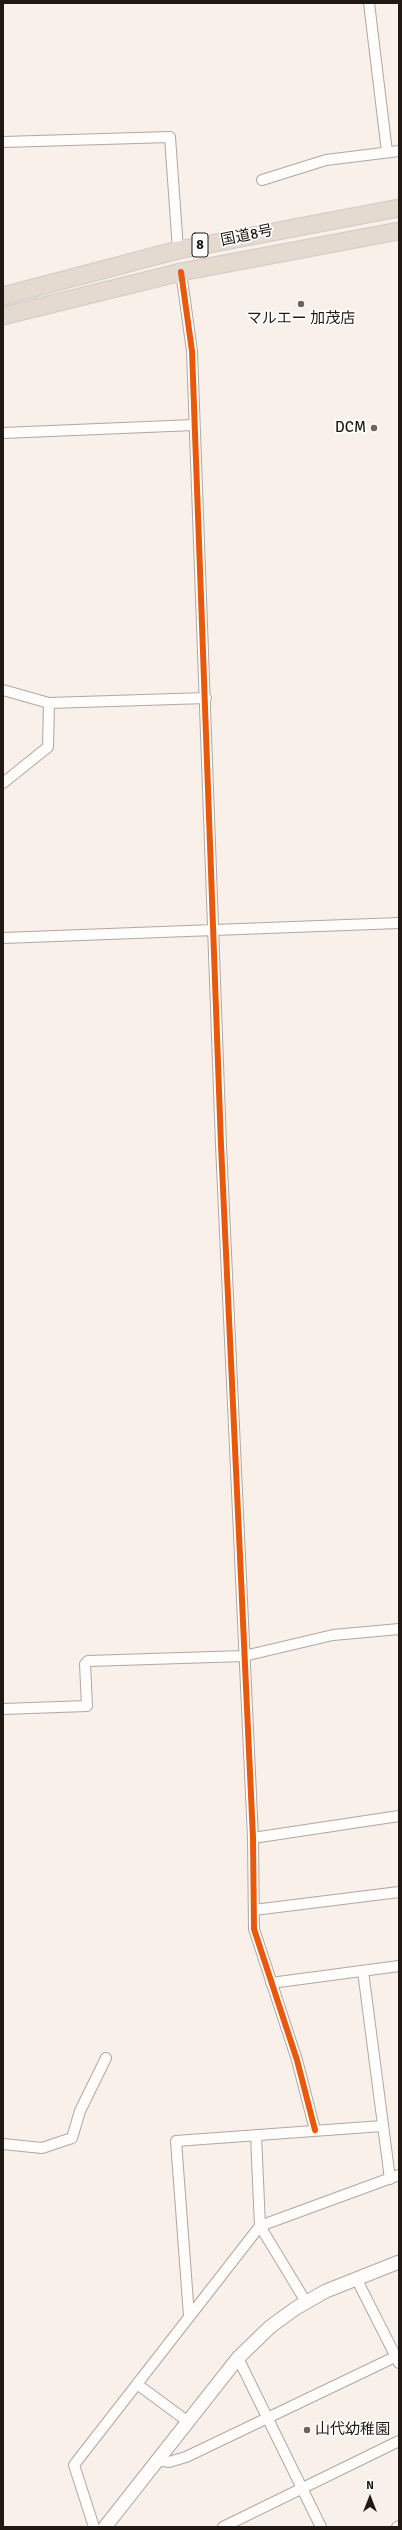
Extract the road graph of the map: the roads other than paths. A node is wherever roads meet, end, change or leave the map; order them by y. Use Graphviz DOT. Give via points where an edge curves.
graph roads {
  1 [pos="369,3"];
  2 [pos="3,142"];
  3 [pos="387,152"];
  4 [pos="399,152"];
  5 [pos="262,180"];
  6 [pos="399,208"];
  7 [pos="399,232"];
  8 [pos="178,250"];
  9 [pos="182,272"];
  10 [pos="3,296"];
  11 [pos="3,316"];
  12 [pos="194,425"];
  13 [pos="3,433"];
  14 [pos="3,690"];
  15 [pos="206,698"];
  16 [pos="50,703"];
  17 [pos="3,783"];
  18 [pos="399,923"];
  19 [pos="215,931"];
  20 [pos="3,938"];
  21 [pos="399,1628"];
  22 [pos="244,1656"];
  23 [pos="3,1709"];
  24 [pos="399,1816"];
  25 [pos="253,1838"];
  26 [pos="399,1892"];
  27 [pos="254,1910"];
  28 [pos="399,1966"];
  29 [pos="363,1971"];
  30 [pos="271,1983"];
  31 [pos="106,2058"];
  32 [pos="382,2126"];
  33 [pos="315,2130"];
  34 [pos="256,2135"];
  35 [pos="3,2144"];
  36 [pos="394,2177"];
  37 [pos="260,2226"];
  38 [pos="399,2262"];
  39 [pos="356,2278"];
  40 [pos="306,2302"];
  41 [pos="189,2316"];
  42 [pos="238,2358"];
  43 [pos="398,2358"];
  44 [pos="137,2384"];
  45 [pos="268,2418"];
  46 [pos="187,2421"];
  47 [pos="399,2441"];
  48 [pos="158,2460"];
  49 [pos="301,2489"];
  50 [pos="94,2527"];
  51 [pos="105,2527"];
  52 [pos="223,2527"];
  53 [pos="321,2527"];
  1 -- 3 [label="street"];
  2 -- 8 [label="street" via="170,137"];
  3 -- 4 [label="street"];
  3 -- 5 [label="street" via="326,160"];
  6 -- 8 [label="highway, 国道8号 / 8"];
  7 -- 9 [label="highway, 国道8号 / 8"];
  8 -- 10 [label="highway, 国道8号 / 8"];
  9 -- 11 [label="highway, 国道8号 / 8"];
  9 -- 12 [label="street" via="190,327"];
  12 -- 13 [label="street"];
  12 -- 15 [label="street"];
  14 -- 16 [label="street"];
  15 -- 16 [label="street"];
  15 -- 19 [label="street"];
  16 -- 17 [label="street" via="48,747"];
  18 -- 19 [label="street"];
  19 -- 20 [label="street"];
  19 -- 22 [label="street" via="221,1145"];
  21 -- 22 [label="street" via="333,1635"];
  22 -- 23 [label="street" via="88,1661 85,1664 87,1706"];
  22 -- 25 [label="street"];
  24 -- 25 [label="street"];
  25 -- 27 [label="street"];
  26 -- 27 [label="street"];
  27 -- 30 [label="street" via="254,1929"];
  28 -- 29 [label="street"];
  29 -- 30 [label="street"];
  29 -- 32 [label="street"];
  30 -- 33 [label="street" via="297,2060"];
  31 -- 35 [label="street" via="80,2111 72,2138 42,2148"];
  32 -- 33 [label="street"];
  32 -- 36 [label="street"];
  33 -- 34 [label="street"];
  34 -- 37 [label="street"];
  34 -- 41 [label="street" via="176,2141"];
  36 -- 37 [label="street"];
  37 -- 40 [label="street"];
  37 -- 41 [label="street" via="249,2244"];
  38 -- 39 [label="street"];
  39 -- 40 [label="street"];
  39 -- 43 [label="street"];
  40 -- 42 [label="street" via="270,2327"];
  41 -- 44 [label="street"];
  42 -- 45 [label="street"];
  42 -- 46 [label="street"];
  43 -- 45 [label="street"];
  44 -- 46 [label="street"];
  44 -- 50 [label="street" via="74,2465"];
  45 -- 48 [label="street" via="186,2457 170,2462"];
  45 -- 49 [label="street"];
  46 -- 48 [label="street"];
  47 -- 49 [label="street"];
  48 -- 51 [label="street"];
  49 -- 52 [label="street"];
  49 -- 53 [label="street"];
}
